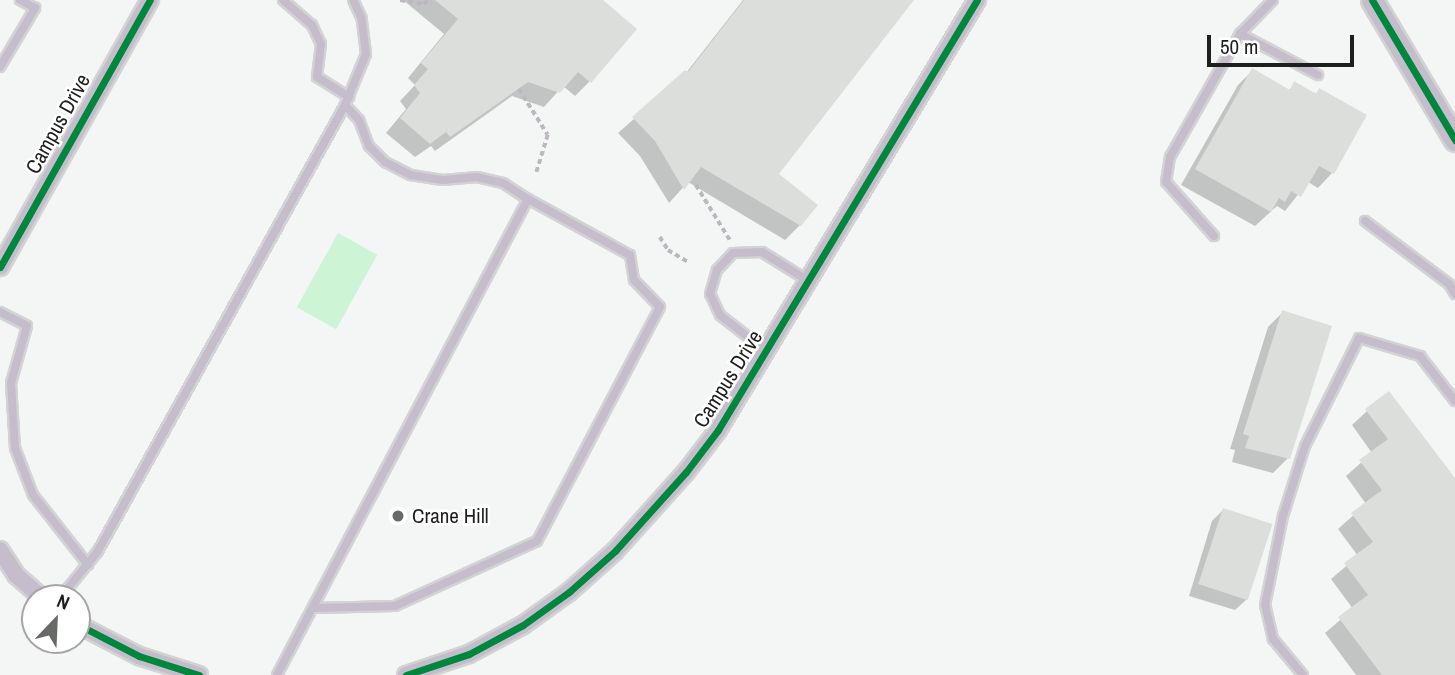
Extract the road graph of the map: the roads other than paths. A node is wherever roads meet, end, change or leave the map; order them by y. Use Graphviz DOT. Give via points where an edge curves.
graph roads {
  1 [pos="19,0"];
  2 [pos="150,0"];
  3 [pos="283,0"];
  4 [pos="353,0"];
  5 [pos="977,0"];
  6 [pos="1273,0"];
  7 [pos="1372,0"];
  8 [pos="1240,34"];
  9 [pos="0,66"];
  10 [pos="1318,75"];
  11 [pos="347,101"];
  12 [pos="1455,140"];
  13 [pos="527,199"];
  14 [pos="1365,221"];
  15 [pos="1214,236"];
  16 [pos="0,267"];
  17 [pos="807,279"];
  18 [pos="1455,294"];
  19 [pos="0,312"];
  20 [pos="766,351"];
  21 [pos="1455,401"];
  22 [pos="0,550"];
  23 [pos="88,565"];
  24 [pos="26,584"];
  25 [pos="72,584"];
  26 [pos="315,608"];
  27 [pos="91,631"];
  28 [pos="198,675"];
  29 [pos="277,675"];
  30 [pos="406,675"];
  31 [pos="1303,675"];
  1 -- 9 [label="lane" via="35,8"];
  2 -- 16 [label="street, Campus Drive"];
  3 -- 11 [label="lane" via="312,25 321,44 317,77"];
  4 -- 11 [label="lane" via="362,19 366,54"];
  5 -- 17 [label="street, Campus Drive"];
  6 -- 8 [label="lane"];
  7 -- 12 [label="street"];
  8 -- 10 [label="lane"];
  8 -- 15 [label="lane" via="1170,157 1167,181"];
  11 -- 13 [label="lane" via="369,146 385,162 422,177 477,177 503,183"];
  11 -- 23 [label="lane"];
  13 -- 26 [label="lane"];
  13 -- 26 [label="lane" via="630,255 634,280 660,307 537,541 395,606"];
  14 -- 18 [label="lane" via="1450,284"];
  17 -- 20 [label="street, Campus Drive"];
  17 -- 20 [label="lane" via="762,252 733,253 717,271 710,294 720,315"];
  19 -- 23 [label="lane" via="27,326 11,383 15,448 33,495"];
  20 -- 30 [label="street, Campus Drive" via="718,430 606,559 523,625 468,653"];
  21 -- 31 [label="lane" via="1420,356 1359,338 1306,446 1283,516 1265,605 1273,639"];
  22 -- 24 [label="street"];
  23 -- 25 [label="lane"];
  26 -- 29 [label="lane"];
  27 -- 28 [label="street" via="139,656"];
}
